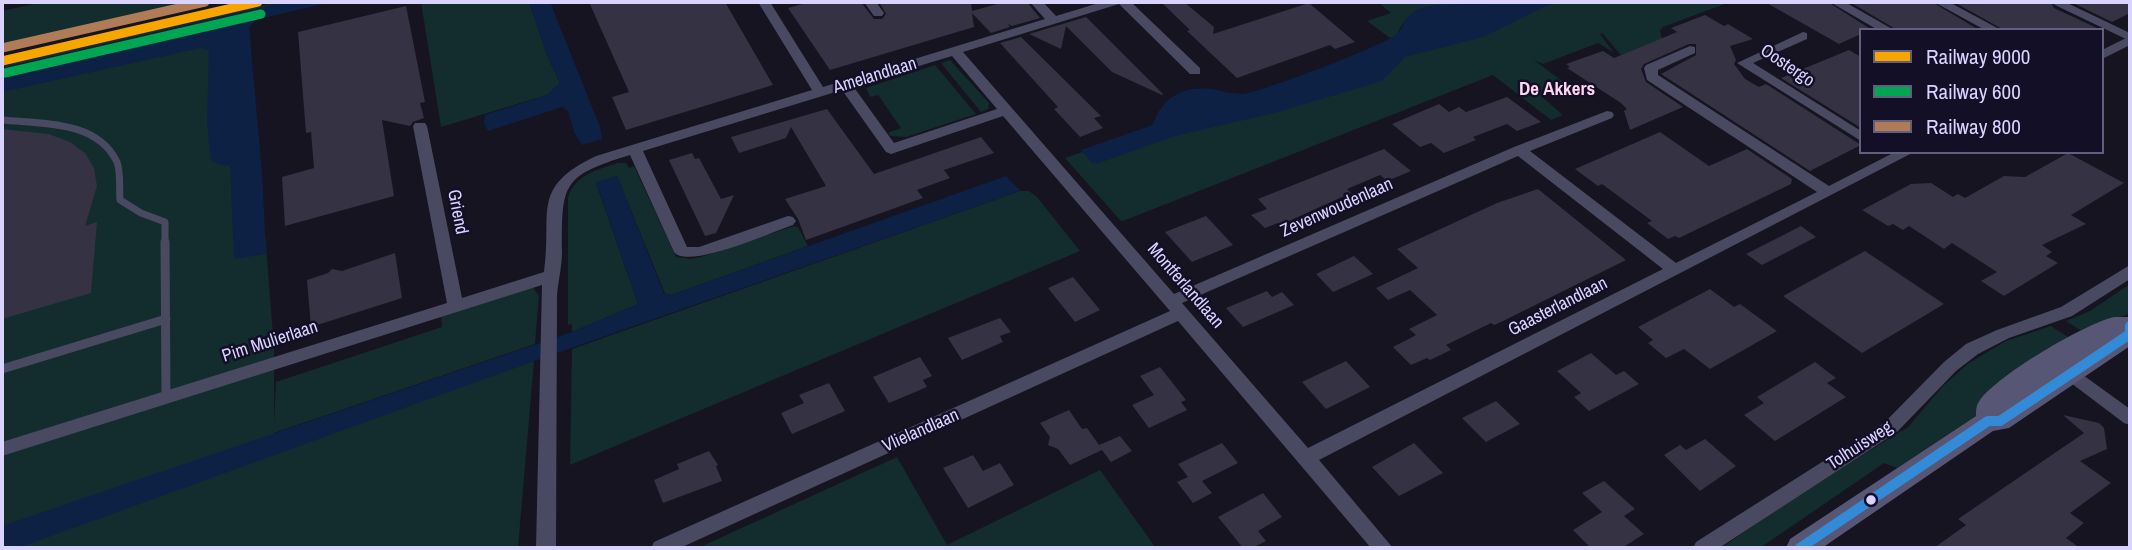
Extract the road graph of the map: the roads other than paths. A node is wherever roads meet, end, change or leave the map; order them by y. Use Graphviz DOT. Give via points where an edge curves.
graph roads {
  1 [pos="764,2"];
  2 [pos="870,2"];
  3 [pos="1036,2"];
  4 [pos="1114,2"];
  5 [pos="1124,2"];
  6 [pos="1836,2"];
  7 [pos="1940,2"];
  8 [pos="2057,2"];
  9 [pos="878,13"];
  10 [pos="1053,20"];
  11 [pos="1884,28"];
  12 [pos="1991,28"];
  13 [pos="1803,36"];
  14 [pos="2130,39"];
  15 [pos="1690,50"];
  16 [pos="955,51"];
  17 [pos="2104,54"];
  18 [pos="1195,71"];
  19 [pos="845,85"];
  20 [pos="820,93"];
  21 [pos="1007,110"];
  22 [pos="1607,115"];
  23 [pos="2,120"];
  24 [pos="420,126"];
  25 [pos="1859,136"];
  26 [pos="635,150"];
  27 [pos="1519,150"];
  28 [pos="1896,154"];
  29 [pos="1828,192"];
  30 [pos="788,221"];
  31 [pos="1674,269"];
  32 [pos="2130,271"];
  33 [pos="551,276"];
  34 [pos="455,305"];
  35 [pos="1176,308"];
  36 [pos="166,319"];
  37 [pos="2130,326"];
  38 [pos="2062,367"];
  39 [pos="2,369"];
  40 [pos="166,397"];
  41 [pos="2130,418"];
  42 [pos="2,449"];
  43 [pos="1306,458"];
  44 [pos="546,548"];
  45 [pos="661,548"];
  46 [pos="1383,548"];
  47 [pos="1703,548"];
  48 [pos="1800,548"];
  1 -- 20 [label="street"];
  2 -- 9 [label="street"];
  3 -- 10 [label="street"];
  4 -- 10 [label="street, Amelandlaan"];
  5 -- 18 [label="street"];
  6 -- 11 [label="street"];
  7 -- 12 [label="street"];
  8 -- 14 [label="lane"];
  10 -- 16 [label="street, Amelandlaan"];
  13 -- 25 [label="street, Oostergo" via="1743,63"];
  14 -- 17 [label="street"];
  15 -- 29 [label="street" via="1651,68 1651,77"];
  16 -- 19 [label="street, Amelandlaan"];
  16 -- 21 [label="street, Montferlandlaan"];
  19 -- 20 [label="street, Amelandlaan"];
  19 -- 21 [label="street" via="891,149"];
  20 -- 26 [label="street, Amelandlaan"];
  21 -- 35 [label="street, Montferlandlaan"];
  22 -- 27 [label="street, Zevenwoudenlaan"];
  23 -- 36 [label="lane" via="66,126 100,138 118,164 120,200 165,222"];
  24 -- 34 [label="street, Griend"];
  26 -- 30 [label="street" via="682,252 700,252"];
  26 -- 33 [label="street, Amelandlaan" via="601,159 565,179 554,197"];
  27 -- 31 [label="street"];
  27 -- 35 [label="street, Zevenwoudenlaan"];
  28 -- 29 [label="street, Gaasterlandlaan"];
  29 -- 31 [label="street, Gaasterlandlaan"];
  31 -- 43 [label="street, Gaasterlandlaan"];
  32 -- 47 [label="street, Tolhuisweg" via="2058,315 2005,332 1957,360 1881,434"];
  33 -- 34 [label="street, Pim Mulierlaan"];
  33 -- 44 [label="street, Amelandlaan"];
  34 -- 40 [label="street, Pim Mulierlaan"];
  35 -- 43 [label="street, Montferlandlaan"];
  35 -- 45 [label="street, Vlielandlaan"];
  36 -- 39 [label="lane"];
  36 -- 40 [label="lane"];
  37 -- 38 [label="street" via="2130,334"];
  38 -- 41 [label="street"];
  38 -- 48 [label="street" via="1996,398 1987,410 1987,421"];
  40 -- 42 [label="street, Pim Mulierlaan"];
  43 -- 46 [label="street, Montferlandlaan"];
}
